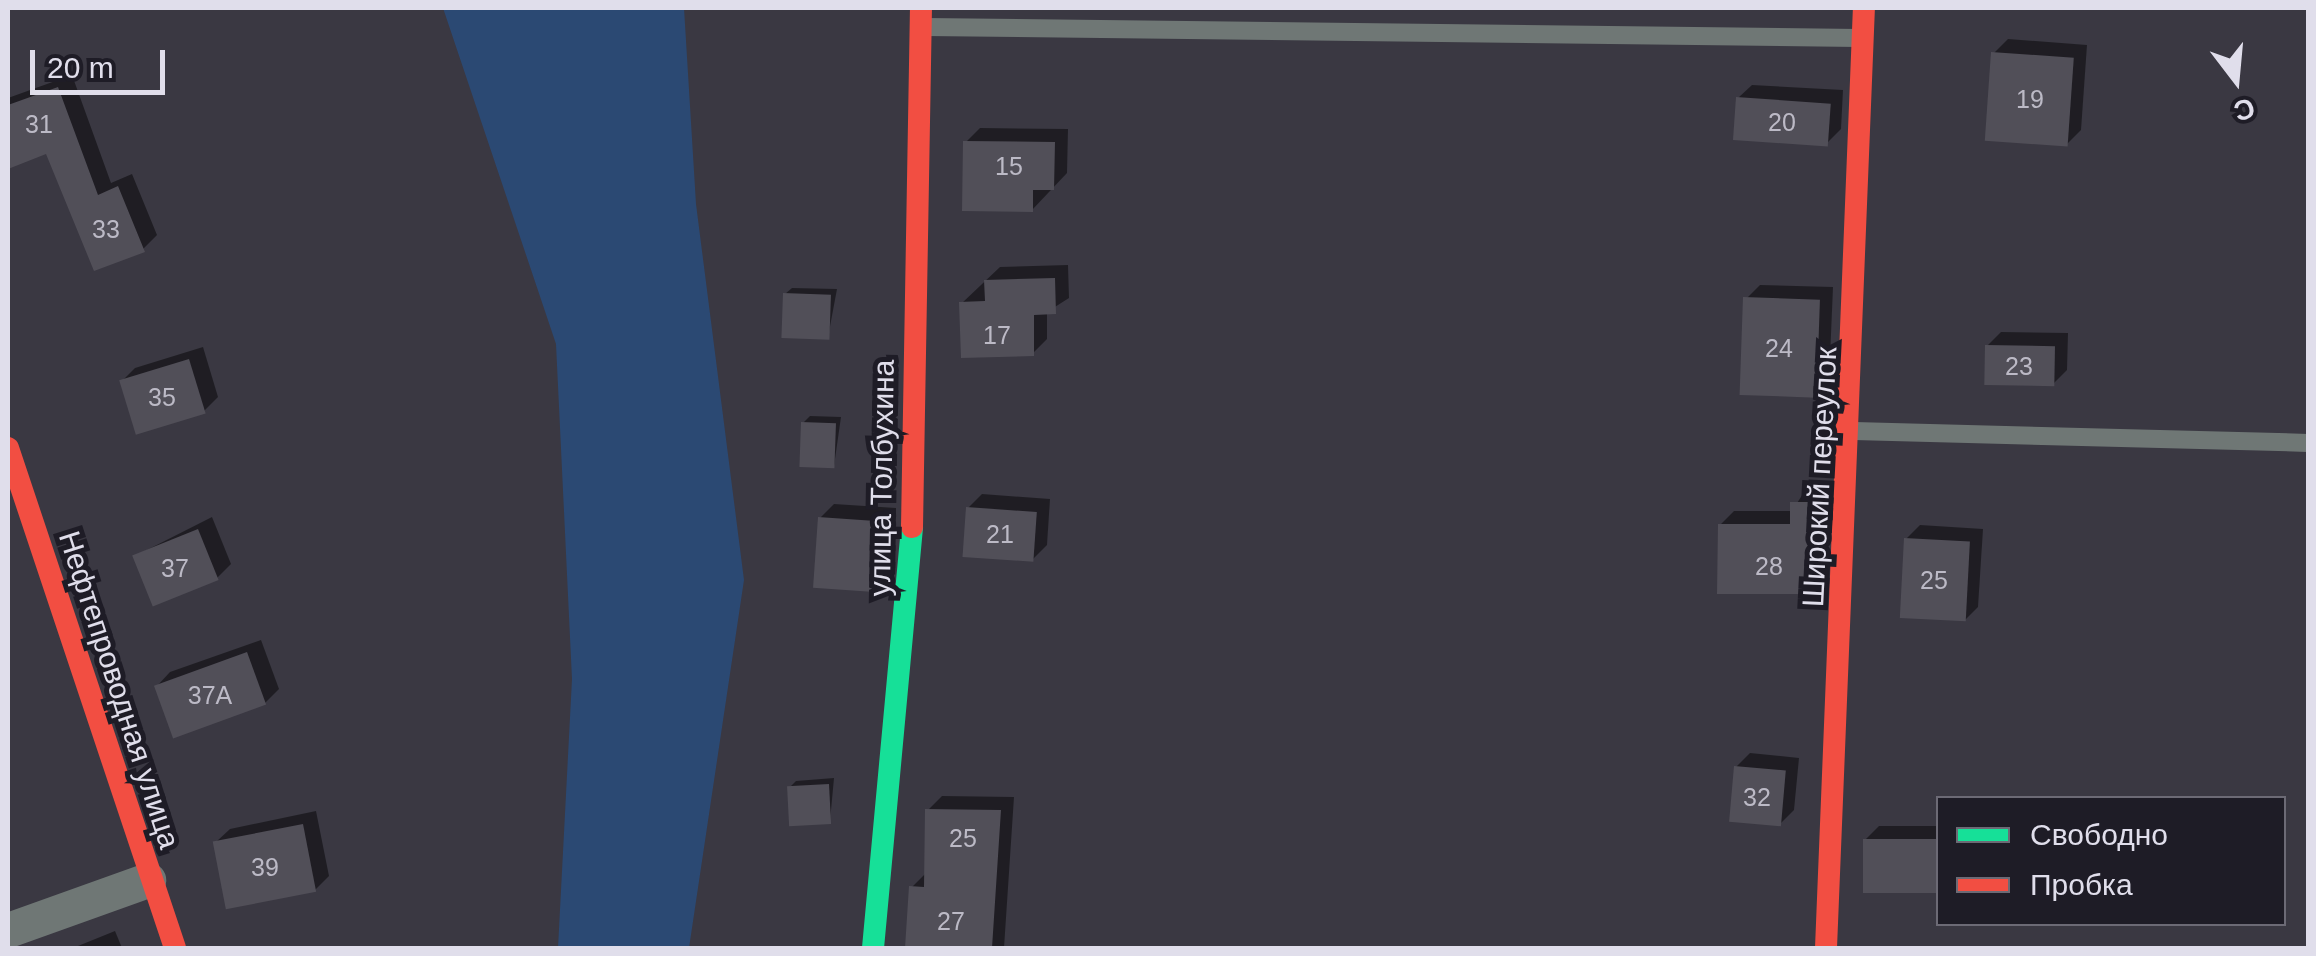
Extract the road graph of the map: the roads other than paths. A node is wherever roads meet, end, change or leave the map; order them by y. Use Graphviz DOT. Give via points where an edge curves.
graph roads {
  1 [pos="1864,8"];
  2 [pos="921,17"];
  3 [pos="1864,38"];
  4 [pos="1854,430"];
  5 [pos="2308,444"];
  6 [pos="8,448"];
  7 [pos="17,504"];
  8 [pos="148,880"];
  9 [pos="8,930"];
  10 [pos="175,948"];
  11 [pos="873,948"];
  12 [pos="1826,948"];
  1 -- 3 [label="street, Широкий переулок"];
  2 -- 3 [label="lane"];
  2 -- 11 [label="street, улица Толбухина" via="910,612"];
  3 -- 4 [label="street, Широкий переулок"];
  4 -- 5 [label="lane"];
  4 -- 12 [label="street, Широкий переулок"];
  6 -- 7 [label="street, Нефтепроводная улица"];
  7 -- 8 [label="street, Нефтепроводная улица"];
  8 -- 9 [label="street"];
  8 -- 10 [label="street, Нефтепроводная улица"];
}
